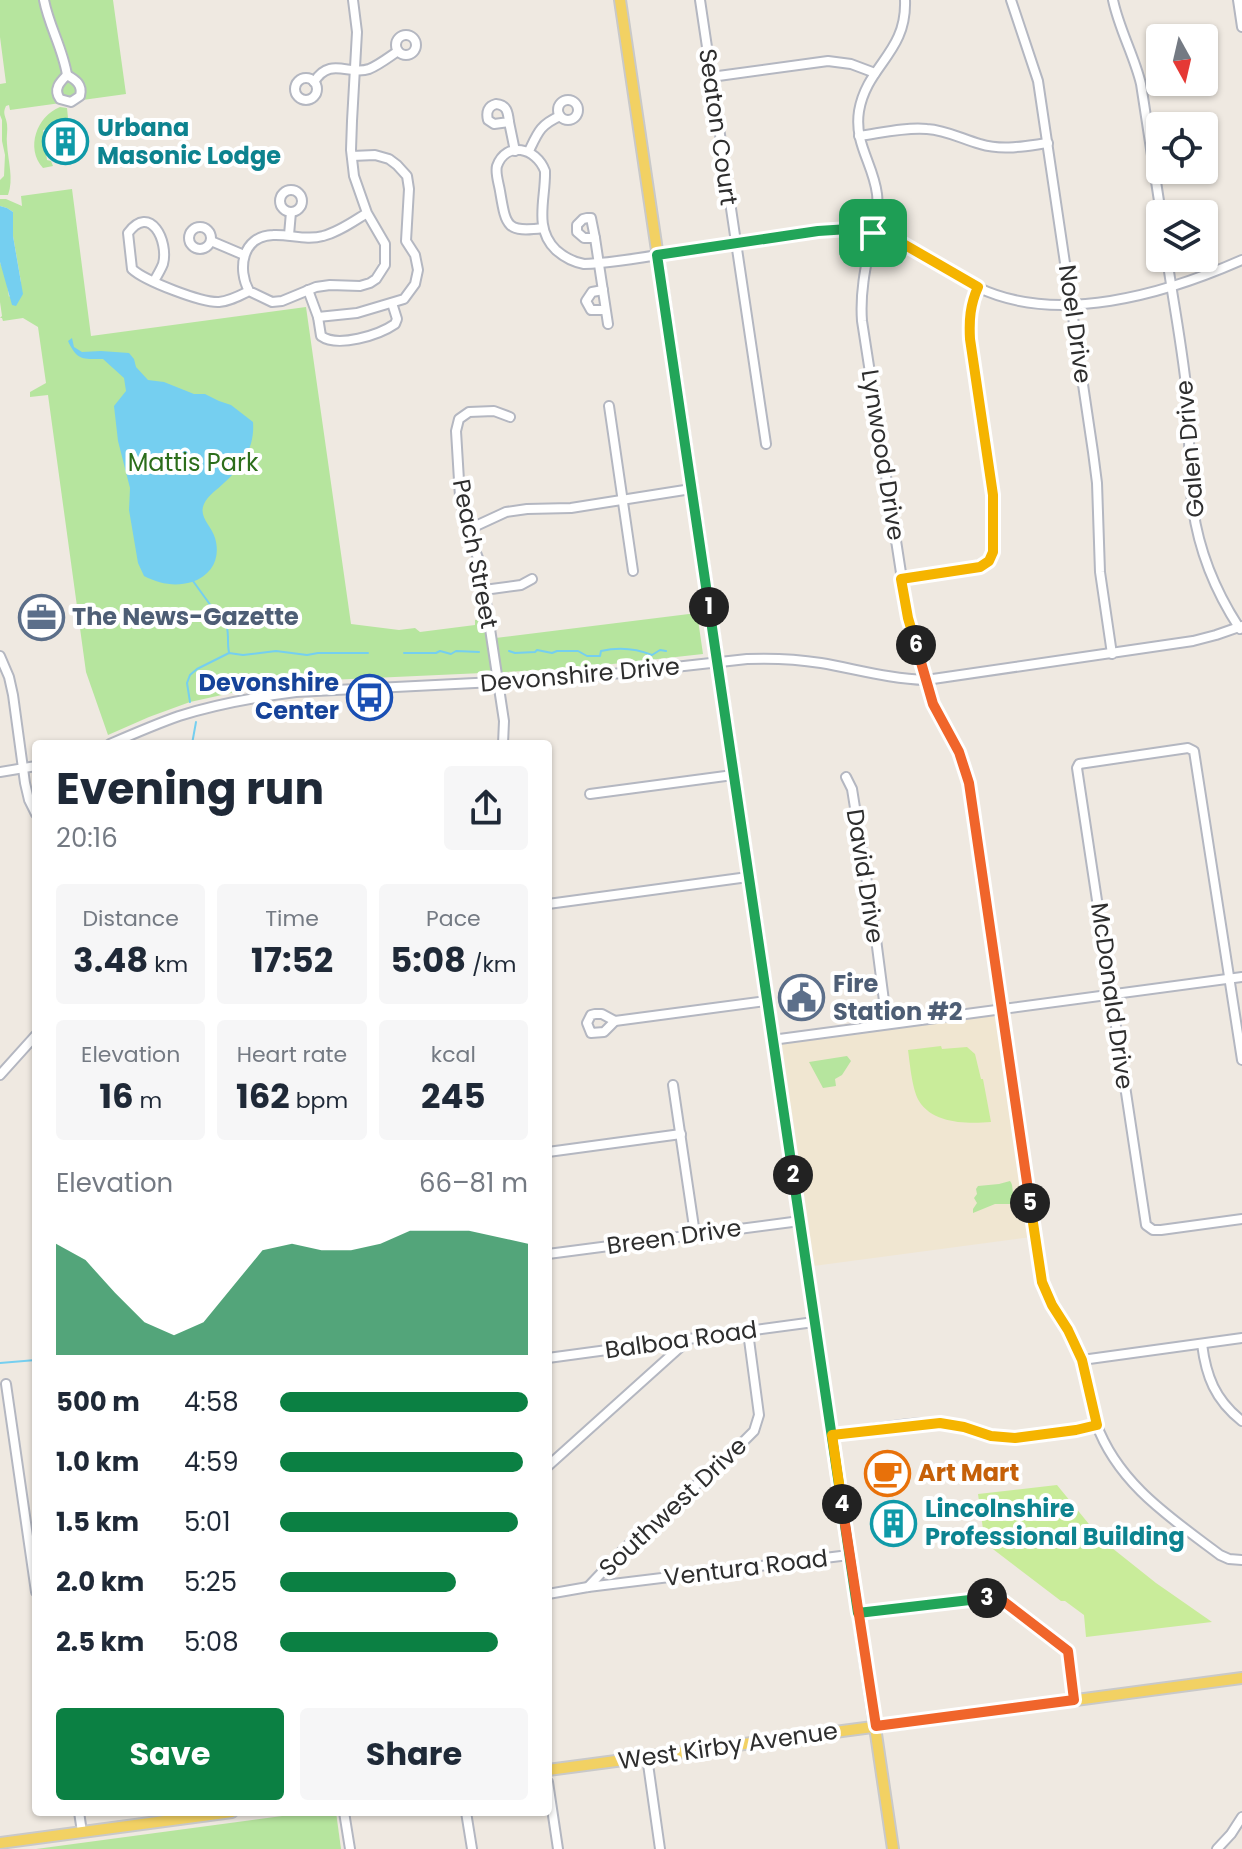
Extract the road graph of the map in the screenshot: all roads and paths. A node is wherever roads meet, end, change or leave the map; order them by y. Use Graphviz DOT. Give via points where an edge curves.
graph roads {
  1 [pos="44,0"];
  2 [pos="353,0"];
  3 [pos="620,0"];
  4 [pos="700,0"];
  5 [pos="905,0"];
  6 [pos="1011,0"];
  7 [pos="1113,0"];
  8 [pos="1238,0"];
  9 [pos="1242,27"];
  10 [pos="398,51"];
  11 [pos="355,70"];
  12 [pos="875,73"];
  13 [pos="67,75"];
  14 [pos="711,77"];
  15 [pos="314,82"];
  16 [pos="560,116"];
  17 [pos="509,122"];
  18 [pos="859,136"];
  19 [pos="1048,143"];
  20 [pos="515,151"];
  21 [pos="529,151"];
  22 [pos="352,156"];
  23 [pos="1159,200"];
  24 [pos="291,212"];
  25 [pos="367,213"];
  26 [pos="543,228"];
  27 [pos="873,233"];
  28 [pos="289,235"];
  29 [pos="595,238"];
  30 [pos="211,241"];
  31 [pos="406,241"];
  32 [pos="735,243"];
  33 [pos="385,244"];
  34 [pos="244,255"];
  35 [pos="657,255"];
  36 [pos="1242,260"];
  37 [pos="599,263"];
  38 [pos="1169,272"];
  39 [pos="154,281"];
  40 [pos="978,287"];
  41 [pos="1172,287"];
  42 [pos="308,290"];
  43 [pos="603,290"];
  44 [pos="249,291"];
  45 [pos="392,303"];
  46 [pos="1072,305"];
  47 [pos="605,310"];
  48 [pos="318,317"];
  49 [pos="608,324"];
  50 [pos="609,406"];
  51 [pos="510,417"];
  52 [pos="766,444"];
  53 [pos="691,489"];
  54 [pos="622,501"];
  55 [pos="467,530"];
  56 [pos="633,571"];
  57 [pos="532,579"];
  58 [pos="901,579"];
  59 [pos="484,590"];
  60 [pos="1241,628"];
  61 [pos="1112,654"];
  62 [pos="0,656"];
  63 [pos="717,663"];
  64 [pos="926,680"];
  65 [pos="498,683"];
  66 [pos="120,740"];
  67 [pos="503,740"];
  68 [pos="32,767"];
  69 [pos="23,768"];
  70 [pos="0,772"];
  71 [pos="733,775"];
  72 [pos="846,777"];
  73 [pos="590,794"];
  74 [pos="32,806"];
  75 [pos="748,877"];
  76 [pos="552,903"];
  77 [pos="1242,977"];
  78 [pos="1229,979"];
  79 [pos="1112,994"];
  80 [pos="766,1001"];
  81 [pos="1001,1009"];
  82 [pos="615,1021"];
  83 [pos="887,1024"];
  84 [pos="32,1039"];
  85 [pos="772,1040"];
  86 [pos="1242,1060"];
  87 [pos="0,1075"];
  88 [pos="673,1085"];
  89 [pos="681,1134"];
  90 [pos="552,1151"];
  91 [pos="1242,1219"];
  92 [pos="800,1221"];
  93 [pos="695,1234"];
  94 [pos="552,1253"];
  95 [pos="814,1322"];
  96 [pos="748,1332"];
  97 [pos="1242,1338"];
  98 [pos="689,1339"];
  99 [pos="1202,1344"];
  100 [pos="552,1357"];
  101 [pos="1082,1360"];
  102 [pos="6,1384"];
  103 [pos="1242,1421"];
  104 [pos="1097,1425"];
  105 [pos="832,1435"];
  106 [pos="552,1462"];
  107 [pos="849,1555"];
  108 [pos="1242,1560"];
  109 [pos="32,1564"];
  110 [pos="588,1587"];
  111 [pos="552,1593"];
  112 [pos="858,1613"];
  113 [pos="1242,1678"];
  114 [pos="1074,1700"];
  115 [pos="876,1726"];
  116 [pos="647,1757"];
  117 [pos="552,1769"];
  118 [pos="552,1809"];
  119 [pos="80,1816"];
  120 [pos="202,1816"];
  121 [pos="345,1816"];
  122 [pos="467,1816"];
  123 [pos="1242,1817"];
  124 [pos="82,1832"];
  125 [pos="0,1843"];
  126 [pos="21,1844"];
  127 [pos="350,1849"];
  128 [pos="472,1849"];
  129 [pos="558,1849"];
  130 [pos="660,1849"];
  131 [pos="893,1849"];
  132 [pos="1217,1849"];
  1 -- 13 [label="street"];
  2 -- 11 [label="street"];
  3 -- 35 [label="main road"];
  4 -- 14 [label="street, Seaton Court"];
  5 -- 12 [label="street, Lynwood Drive" via="897,42"];
  6 -- 19 [label="street, Noel Drive" via="1036,73"];
  7 -- 23 [label="street" via="1141,84"];
  8 -- 9 [label="street"];
  10 -- 11 [label="street" via="368,69"];
  11 -- 15 [label="street" via="332,68"];
  11 -- 22 [label="street"];
  12 -- 14 [label="street" via="828,61"];
  12 -- 18 [label="street, Lynwood Drive" via="862,99"];
  14 -- 32 [label="street, Seaton Court"];
  16 -- 21 [label="street" via="540,128"];
  17 -- 20 [label="street"];
  18 -- 19 [label="street" via="926,128 989,147"];
  18 -- 27 [label="street, Lynwood Drive" via="877,197"];
  19 -- 46 [label="street, Noel Drive"];
  20 -- 21 [label="street"];
  20 -- 26 [label="street" via="497,166 504,215 519,230"];
  21 -- 26 [label="street" via="545,171"];
  22 -- 25 [label="street"];
  22 -- 31 [label="street" via="389,159 407,176"];
  24 -- 28 [label="street"];
  25 -- 28 [label="street" via="325,236"];
  25 -- 33 [label="street"];
  26 -- 37 [label="street" via="569,260"];
  27 -- 32 [label="street" via="836,229"];
  27 -- 40 [label="street" via="900,242"];
  27 -- 58 [label="street, Lynwood Drive" via="860,305"];
  28 -- 34 [label="street" via="262,237"];
  29 -- 37 [label="street"];
  30 -- 34 [label="street"];
  31 -- 33 [label="street"];
  31 -- 45 [label="street" via="415,255 415,284 404,299"];
  32 -- 35 [label="street"];
  32 -- 52 [label="street, Seaton Court"];
  33 -- 42 [label="street" via="383,271 370,283"];
  34 -- 44 [label="street"];
  35 -- 37 [label="street"];
  35 -- 53 [label="main road"];
  36 -- 41 [label="street"];
  37 -- 43 [label="street"];
  38 -- 41 [label="street, Galen Drive"];
  39 -- 39 [label="street" via="132,269 128,233 141,223 151,223 162,237 163,262"];
  39 -- 44 [label="street" via="202,301 218,302"];
  40 -- 46 [label="street" via="1015,301"];
  40 -- 58 [label="street" via="969,319 970,339 993,495 993,552 980,567"];
  41 -- 46 [label="street"];
  41 -- 60 [label="street, Galen Drive" via="1188,402 1195,523 1212,577"];
  42 -- 44 [label="street" via="272,302"];
  42 -- 48 [label="street"];
  43 -- 47 [label="street"];
  43 -- 47 [label="street" via="592,292 586,301 591,310"];
  45 -- 48 [label="street"];
  45 -- 48 [label="street" via="395,324 362,338 326,339"];
  46 -- 61 [label="street, Noel Drive" via="1097,483 1100,572"];
  47 -- 49 [label="street"];
  50 -- 54 [label="street"];
  51 -- 55 [label="street, Peach Street" via="494,411 469,412 457,425"];
  53 -- 54 [label="street"];
  53 -- 63 [label="main road"];
  54 -- 55 [label="street" via="506,512"];
  54 -- 56 [label="street"];
  55 -- 59 [label="street, Peach Street"];
  57 -- 59 [label="street"];
  58 -- 64 [label="street, Lynwood Drive"];
  59 -- 65 [label="street, Peach Street"];
  60 -- 61 [label="street, Devonshire Drive"];
  61 -- 64 [label="street, Devonshire Drive"];
  62 -- 69 [label="street" via="13,695"];
  63 -- 64 [label="street, Devonshire Drive" via="793,659"];
  63 -- 65 [label="street, Devonshire Drive"];
  63 -- 71 [label="main road"];
  64 -- 81 [label="street, Lynwood Drive" via="969,783"];
  65 -- 66 [label="street, Devonshire Drive" via="268,695 180,716"];
  65 -- 67 [label="street, Peach Street"];
  68 -- 69 [label="street"];
  69 -- 70 [label="street"];
  69 -- 74 [label="street"];
  71 -- 73 [label="street"];
  71 -- 75 [label="main road"];
  72 -- 83 [label="street, David Drive"];
  75 -- 76 [label="street"];
  75 -- 80 [label="main road"];
  77 -- 78 [label="street"];
  78 -- 79 [label="street"];
  78 -- 79 [label="street, McDonald Drive" via="1194,751 1188,748 1077,768"];
  78 -- 86 [label="street"];
  79 -- 81 [label="street"];
  79 -- 91 [label="street, McDonald Drive" via="1146,1225 1161,1230"];
  80 -- 82 [label="street"];
  80 -- 85 [label="main road"];
  81 -- 83 [label="street"];
  81 -- 101 [label="street, Lynwood Drive" via="1039,1269 1046,1294"];
  83 -- 85 [label="street"];
  84 -- 87 [label="street"];
  85 -- 92 [label="main road"];
  88 -- 89 [label="street"];
  89 -- 90 [label="street"];
  89 -- 93 [label="street"];
  92 -- 93 [label="street, Breen Drive"];
  92 -- 95 [label="main road"];
  93 -- 94 [label="street, Breen Drive"];
  95 -- 96 [label="street, Balboa Road"];
  95 -- 105 [label="main road"];
  96 -- 98 [label="street, Balboa Road"];
  96 -- 110 [label="street, Southwest Drive" via="759,1415 754,1431"];
  97 -- 99 [label="street"];
  98 -- 100 [label="street, Balboa Road"];
  98 -- 106 [label="street"];
  99 -- 101 [label="street"];
  99 -- 103 [label="street" via="1213,1389"];
  101 -- 104 [label="street, Lynwood Drive"];
  102 -- 109 [label="street"];
  104 -- 105 [label="street" via="1015,1438 940,1423"];
  104 -- 108 [label="street, Lynwood Drive" via="1139,1491 1220,1555"];
  105 -- 107 [label="main road"];
  107 -- 110 [label="street, Ventura Road"];
  107 -- 112 [label="main road"];
  110 -- 111 [label="street, Ventura Road"];
  112 -- 114 [label="street" via="1000,1599 1068,1651"];
  112 -- 115 [label="main road"];
  113 -- 114 [label="main road, West Kirby Avenue"];
  114 -- 115 [label="main road, West Kirby Avenue"];
  115 -- 116 [label="main road, West Kirby Avenue"];
  115 -- 131 [label="main road"];
  116 -- 117 [label="main road, West Kirby Avenue"];
  116 -- 130 [label="street"];
  118 -- 129 [label="street"];
  119 -- 124 [label="street"];
  120 -- 124 [label="main road"];
  121 -- 127 [label="street"];
  122 -- 128 [label="street"];
  123 -- 132 [label="street"];
  124 -- 126 [label="main road"];
  125 -- 126 [label="main road"];
}
